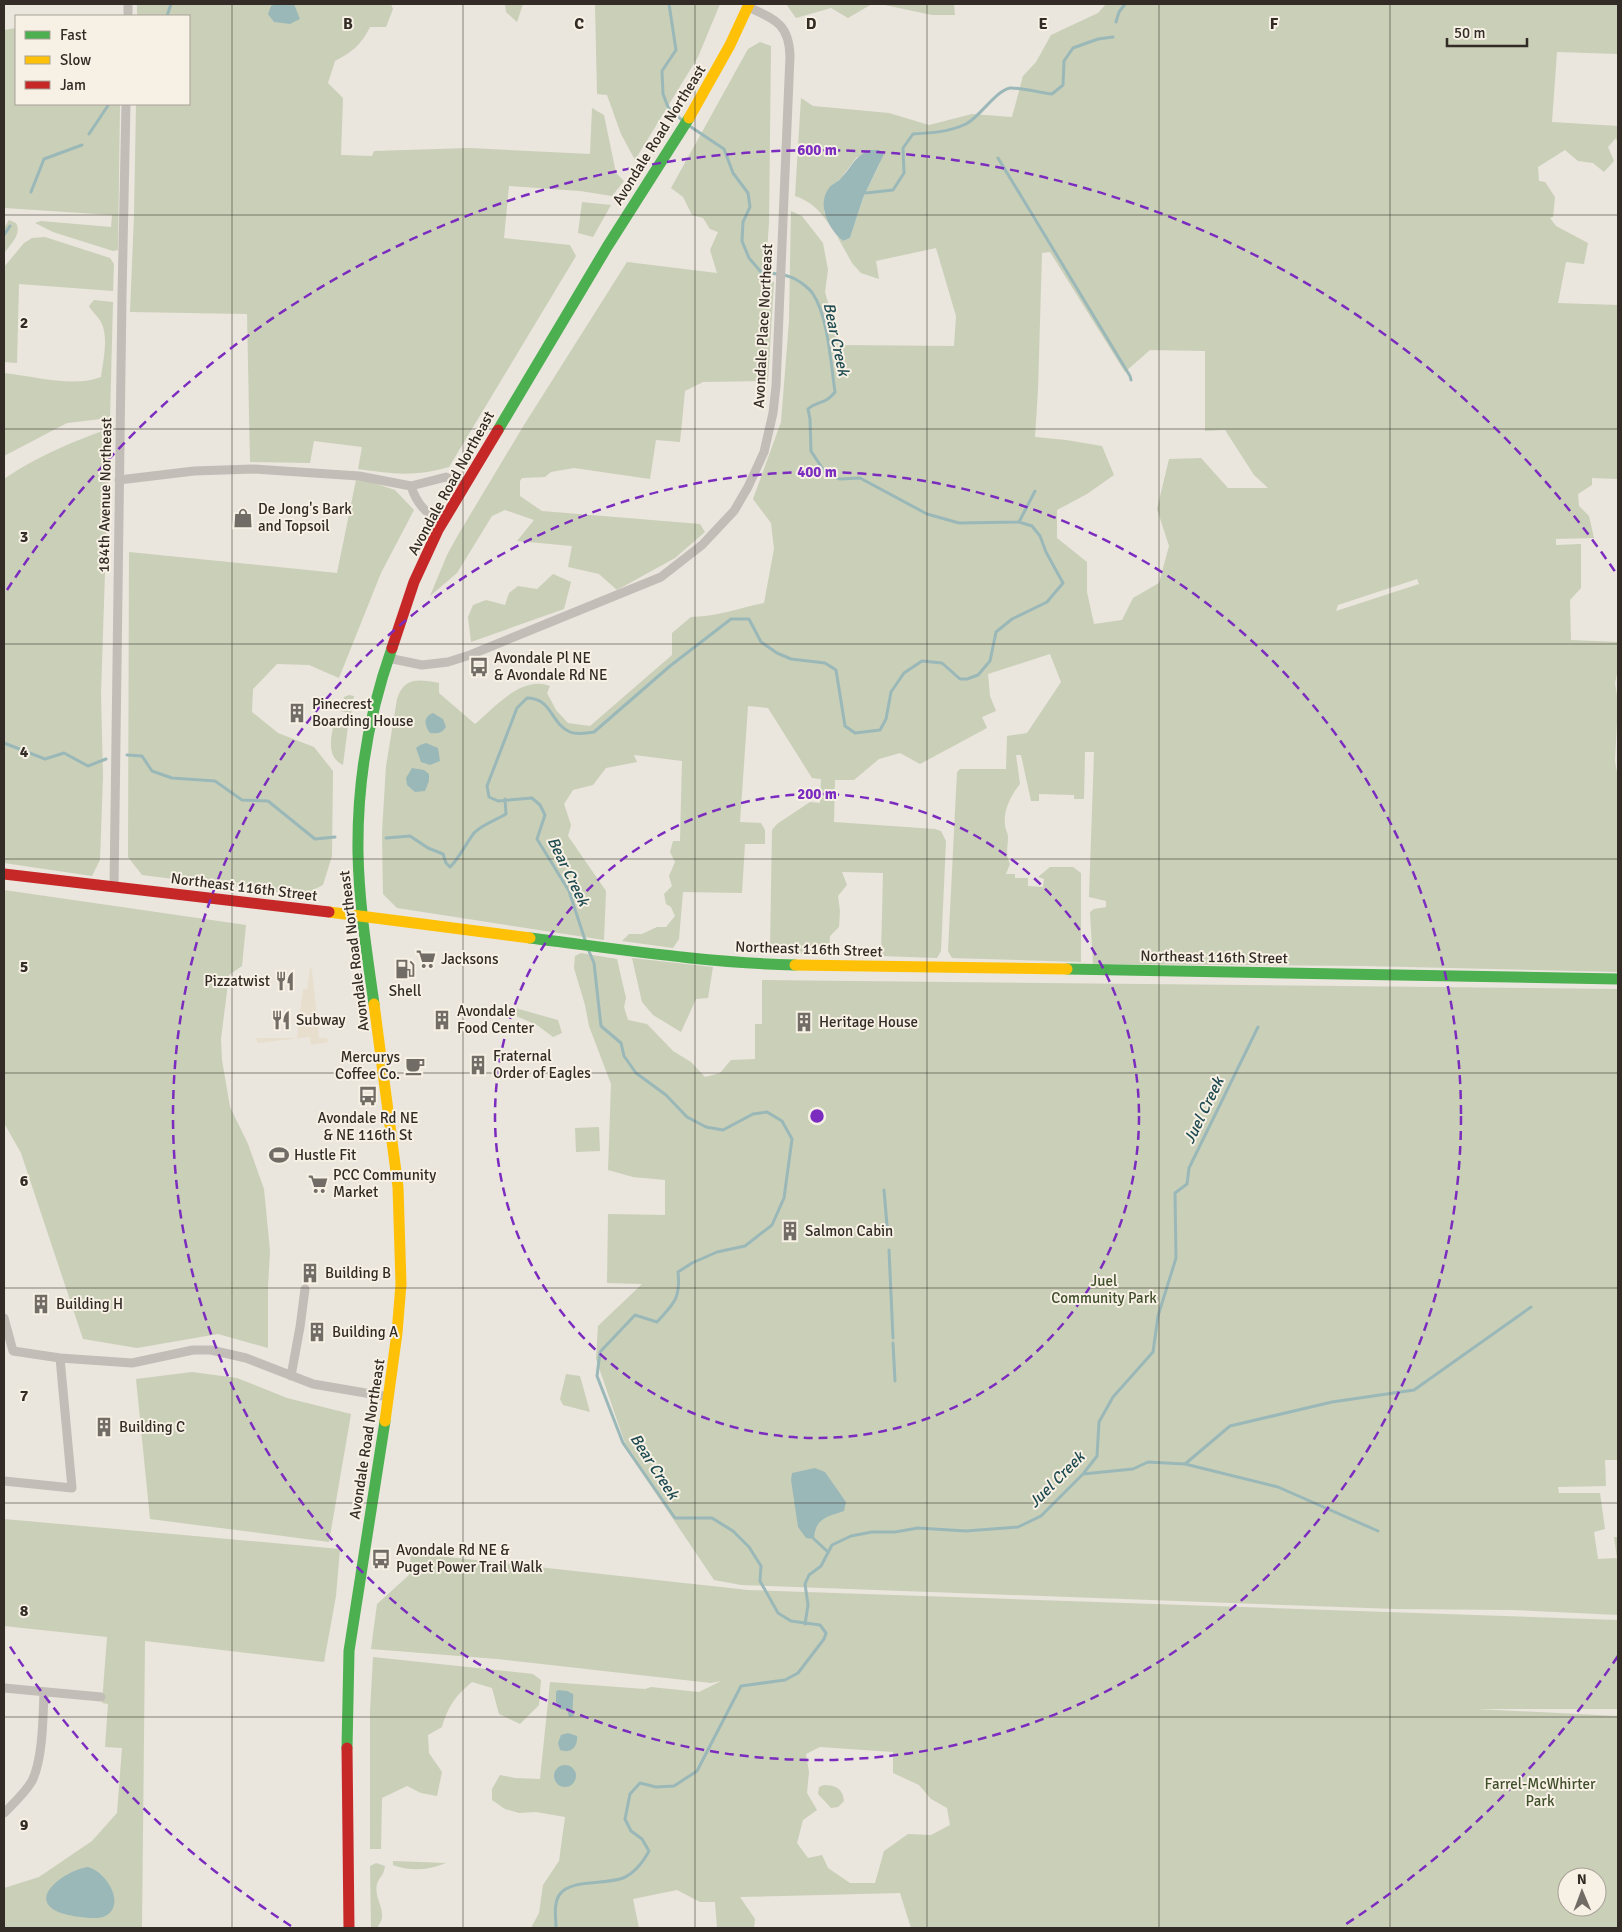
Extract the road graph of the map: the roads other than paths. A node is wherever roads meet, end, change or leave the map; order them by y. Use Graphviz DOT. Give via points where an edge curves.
graph roads {
  1 [pos="748,6"];
  2 [pos="126,105"];
  3 [pos="119,480"];
  4 [pos="464,485"];
  5 [pos="411,486"];
  6 [pos="442,524"];
  7 [pos="388,658"];
  8 [pos="4,874"];
  9 [pos="114,887"];
  10 [pos="362,916"];
  11 [pos="1618,979"];
  12 [pos="305,1288"];
  13 [pos="4,1318"];
  14 [pos="60,1358"];
  15 [pos="291,1376"];
  16 [pos="389,1397"];
  17 [pos="4,1481"];
  18 [pos="4,1688"];
  19 [pos="44,1692"];
  20 [pos="101,1697"];
  21 [pos="4,1813"];
  22 [pos="350,1928"];
  1 -- 4 [label="main road, Avondale Road Northeast" via="701,99 607,246"];
  1 -- 7 [label="street, Avondale Place Northeast" via="775,20 789,42 776,386 764,452 748,487 734,511 702,545 661,577 448,662 422,665"];
  2 -- 3 [label="street, 184th Avenue Northeast"];
  3 -- 5 [label="street" via="194,471 253,469 360,476"];
  3 -- 9 [label="street, 184th Avenue Northeast"];
  4 -- 5 [label="street" via="446,477"];
  4 -- 6 [label="main road, Avondale Road Northeast"];
  5 -- 6 [label="street" via="415,499"];
  6 -- 7 [label="main road, Avondale Road Northeast" via="414,582"];
  7 -- 10 [label="main road, Avondale Road Northeast" via="361,778 358,852"];
  8 -- 9 [label="main road, Northeast 116th Street"];
  9 -- 10 [label="main road, Northeast 116th Street"];
  10 -- 11 [label="main road, Northeast 116th Street" via="625,950 766,964"];
  10 -- 16 [label="main road, Avondale Road Northeast" via="398,1187 401,1284"];
  12 -- 15 [label="street"];
  13 -- 14 [label="street" via="13,1351"];
  14 -- 15 [label="street" via="132,1363 193,1350 211,1350 246,1358"];
  14 -- 17 [label="street" via="72,1488"];
  15 -- 16 [label="street" via="329,1388"];
  16 -- 22 [label="main road, Avondale Road Northeast" via="348,1651"];
  18 -- 19 [label="street"];
  19 -- 20 [label="street"];
  19 -- 21 [label="street" via="38,1760 32,1780"];
}
